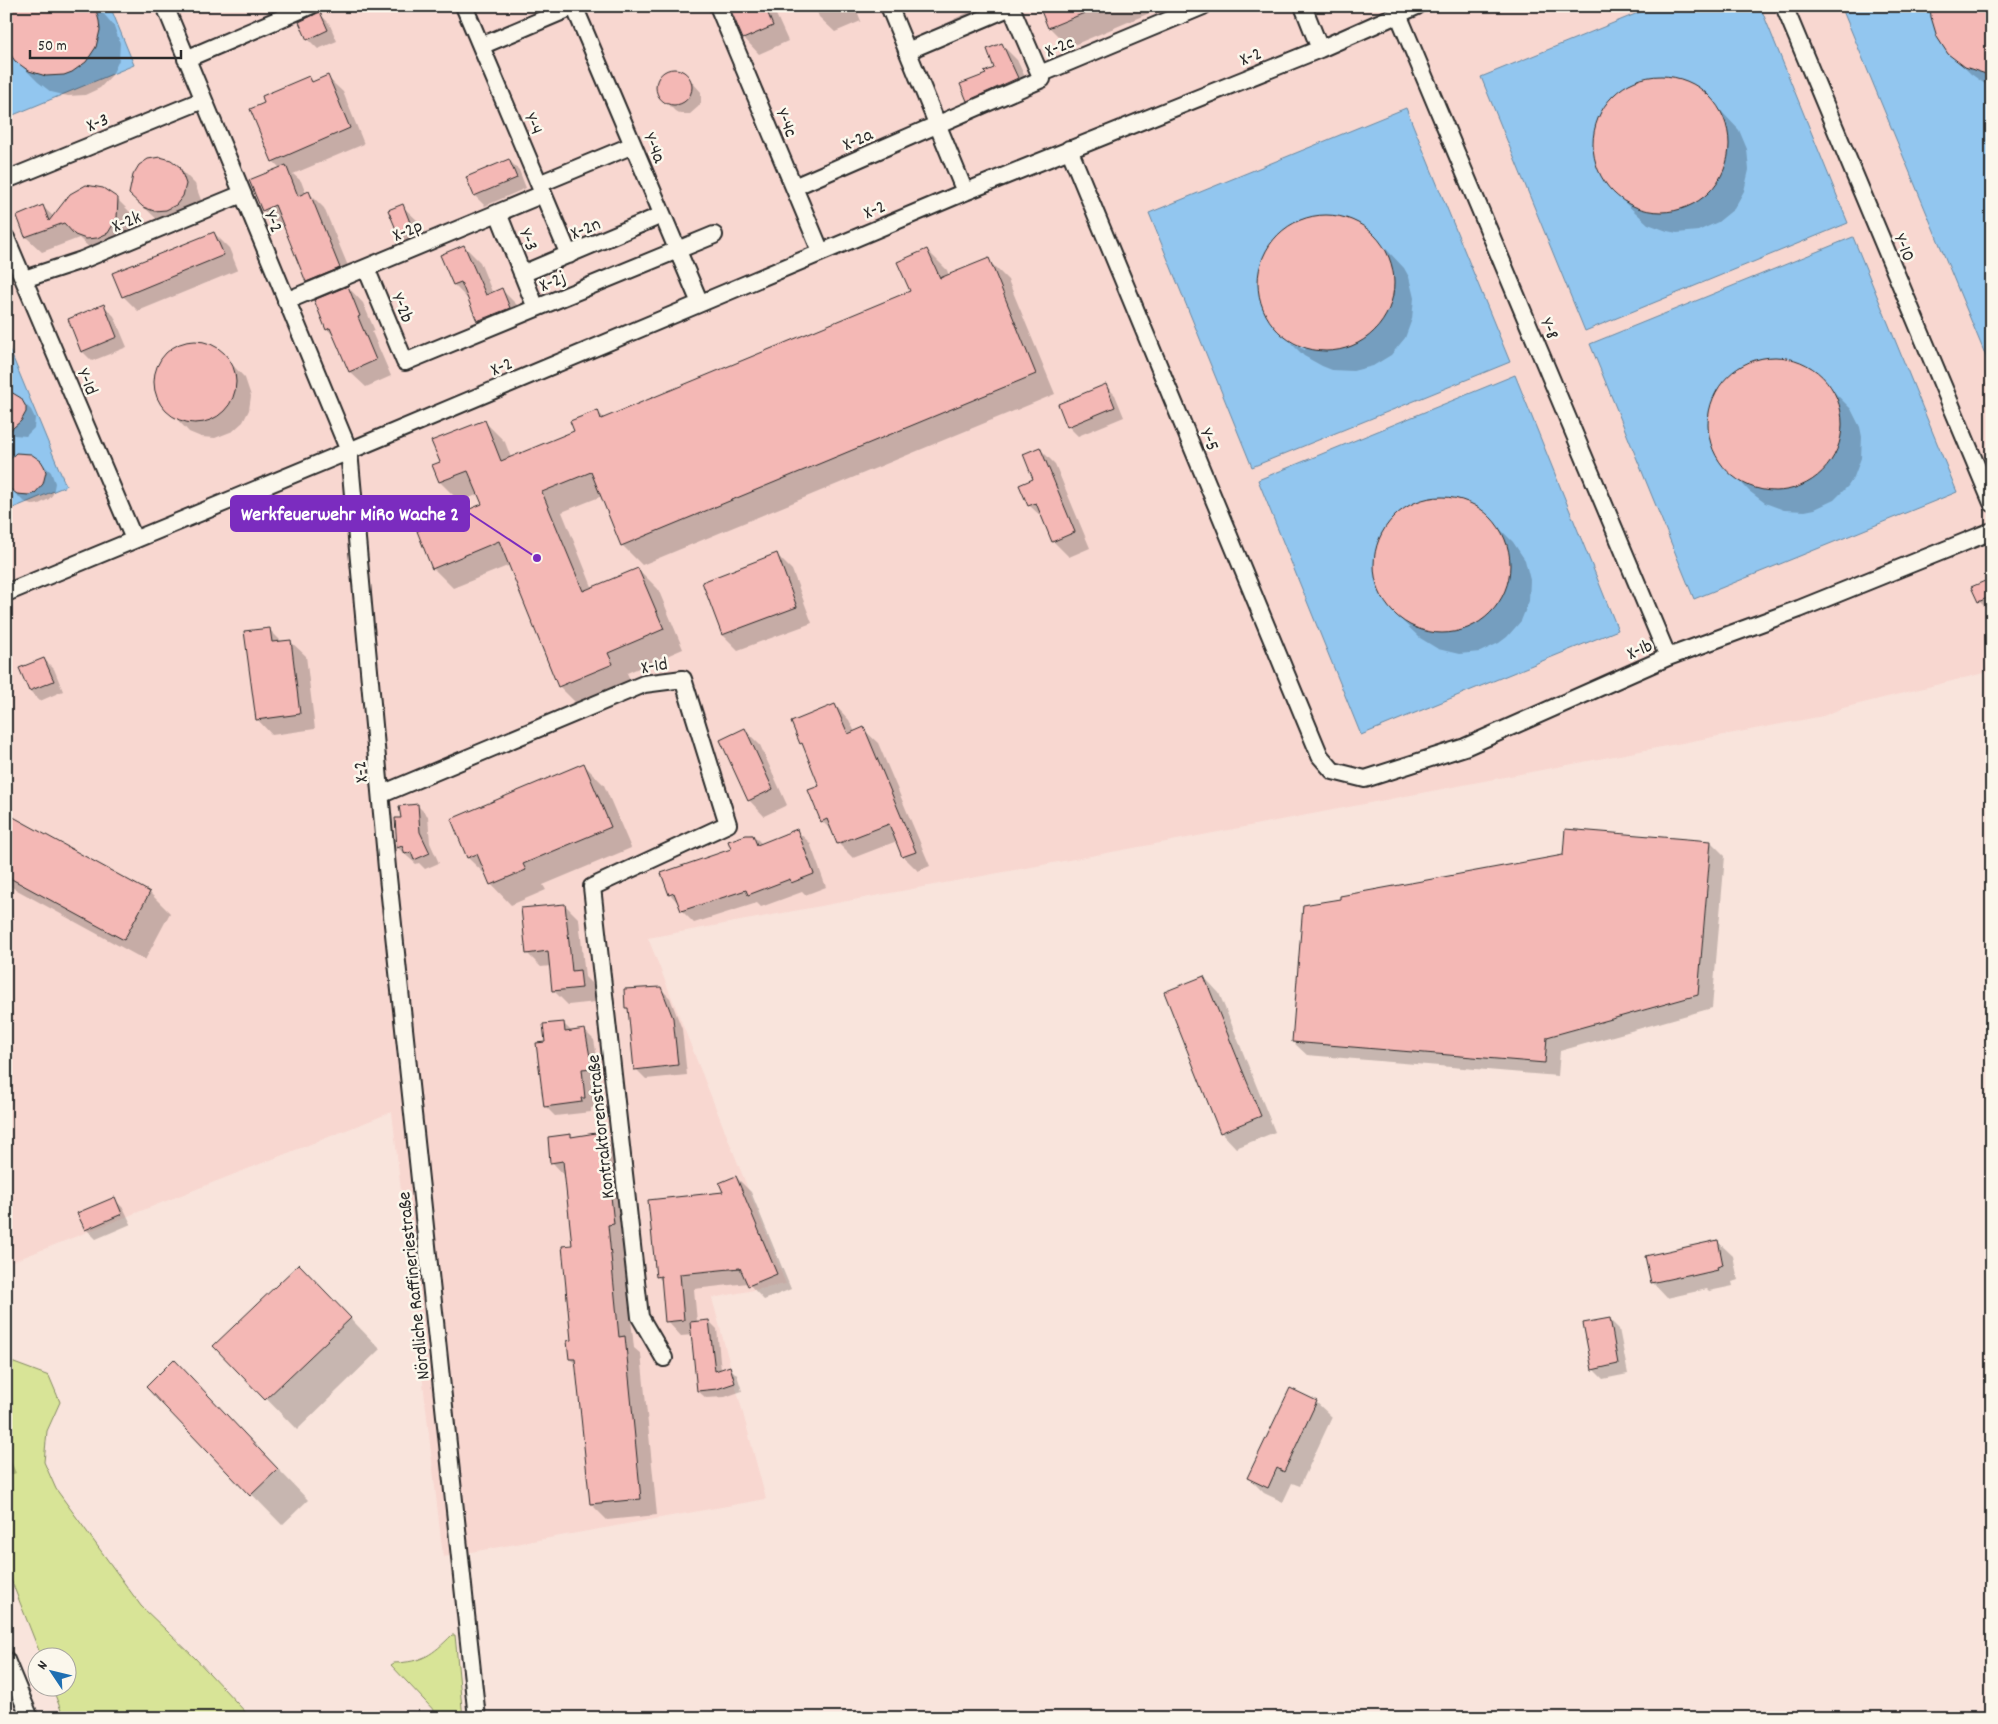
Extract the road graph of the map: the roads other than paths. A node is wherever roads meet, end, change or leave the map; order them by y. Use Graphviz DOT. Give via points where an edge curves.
graph roads {
  1 [pos="165,6"];
  2 [pos="310,6"];
  3 [pos="464,6"];
  4 [pos="575,6"];
  5 [pos="718,6"];
  6 [pos="888,6"];
  7 [pos="1203,6"];
  8 [pos="1303,6"];
  9 [pos="1417,6"];
  10 [pos="1784,6"];
  11 [pos="1011,7"];
  12 [pos="1398,14"];
  13 [pos="481,46"];
  14 [pos="1320,49"];
  15 [pos="907,51"];
  16 [pos="186,59"];
  17 [pos="1040,74"];
  18 [pos="203,100"];
  19 [pos="937,124"];
  20 [pos="633,144"];
  21 [pos="1069,149"];
  22 [pos="6,180"];
  23 [pos="794,187"];
  24 [pos="541,189"];
  25 [pos="965,192"];
  26 [pos="242,194"];
  27 [pos="498,213"];
  28 [pos="662,215"];
  29 [pos="714,234"];
  30 [pos="6,238"];
  31 [pos="677,249"];
  32 [pos="821,252"];
  33 [pos="569,255"];
  34 [pos="366,268"];
  35 [pos="522,274"];
  36 [pos="24,279"];
  37 [pos="286,301"];
  38 [pos="700,304"];
  39 [pos="536,308"];
  40 [pos="405,362"];
  41 [pos="349,451"];
  42 [pos="1992,503"];
  43 [pos="1992,532"];
  44 [pos="134,539"];
  45 [pos="6,593"];
  46 [pos="1668,657"];
  47 [pos="1315,745"];
  48 [pos="382,794"];
  49 [pos="386,851"];
  50 [pos="592,887"];
  51 [pos="664,1358"];
  52 [pos="6,1660"];
  53 [pos="30,1718"];
  54 [pos="477,1718"];
  1 -- 16 [label="street, Y-2"];
  2 -- 16 [label="street"];
  3 -- 13 [label="street, Y-4"];
  4 -- 13 [label="street"];
  4 -- 20 [label="street, Y-4a"];
  5 -- 23 [label="street, Y-4c"];
  6 -- 15 [label="street"];
  7 -- 17 [label="street, X-2c"];
  8 -- 14 [label="street"];
  9 -- 12 [label="street, X-2"];
  10 -- 42 [label="street, Y-10"];
  11 -- 15 [label="street"];
  11 -- 17 [label="street"];
  12 -- 14 [label="street, X-2"];
  12 -- 46 [label="street, Y-8"];
  13 -- 24 [label="street, Y-4"];
  14 -- 21 [label="street, X-2"];
  15 -- 19 [label="street"];
  16 -- 18 [label="street, Y-2"];
  17 -- 19 [label="street, X-2c" via="1042,79"];
  18 -- 22 [label="street, X-3"];
  18 -- 26 [label="street, Y-2"];
  19 -- 23 [label="street, X-2a"];
  19 -- 25 [label="street"];
  20 -- 24 [label="street, X-2p"];
  20 -- 28 [label="street, Y-4a"];
  21 -- 25 [label="street, X-2"];
  21 -- 47 [label="street, Y-5"];
  23 -- 32 [label="street, Y-4c"];
  24 -- 27 [label="street, X-2p"];
  24 -- 33 [label="street, Y-4"];
  25 -- 32 [label="street, X-2"];
  26 -- 36 [label="street, X-2k" via="82,260"];
  26 -- 37 [label="street, Y-2"];
  27 -- 34 [label="street, X-2p"];
  27 -- 35 [label="street, Y-3"];
  28 -- 31 [label="street, Y-4a"];
  28 -- 33 [label="street, X-2n"];
  29 -- 31 [label="street, X-2j"];
  30 -- 36 [label="street, Y-1d"];
  31 -- 38 [label="street, Y-4a"];
  31 -- 39 [label="street, X-2j"];
  32 -- 38 [label="street, X-2"];
  33 -- 35 [label="street, X-2n"];
  34 -- 37 [label="street, X-2p"];
  34 -- 40 [label="street, Y-2b"];
  35 -- 39 [label="street, Y-3"];
  36 -- 44 [label="street, Y-1d"];
  37 -- 41 [label="street, Y-2"];
  38 -- 41 [label="street, X-2"];
  39 -- 40 [label="street, X-2j"];
  41 -- 44 [label="street, X-2"];
  41 -- 48 [label="street, X-2"];
  43 -- 46 [label="street, X-1b"];
  44 -- 45 [label="street, X-2"];
  46 -- 47 [label="street, X-1b" via="1465,747 1365,779 1333,771"];
  48 -- 49 [label="street, X-2"];
  48 -- 50 [label="street, X-1d" via="644,684 683,679 728,824"];
  49 -- 54 [label="street, Nördliche Raffineriestraße"];
  50 -- 51 [label="street, Kontraktorenstraße" via="640,1316"];
  52 -- 53 [label="street"];
}
